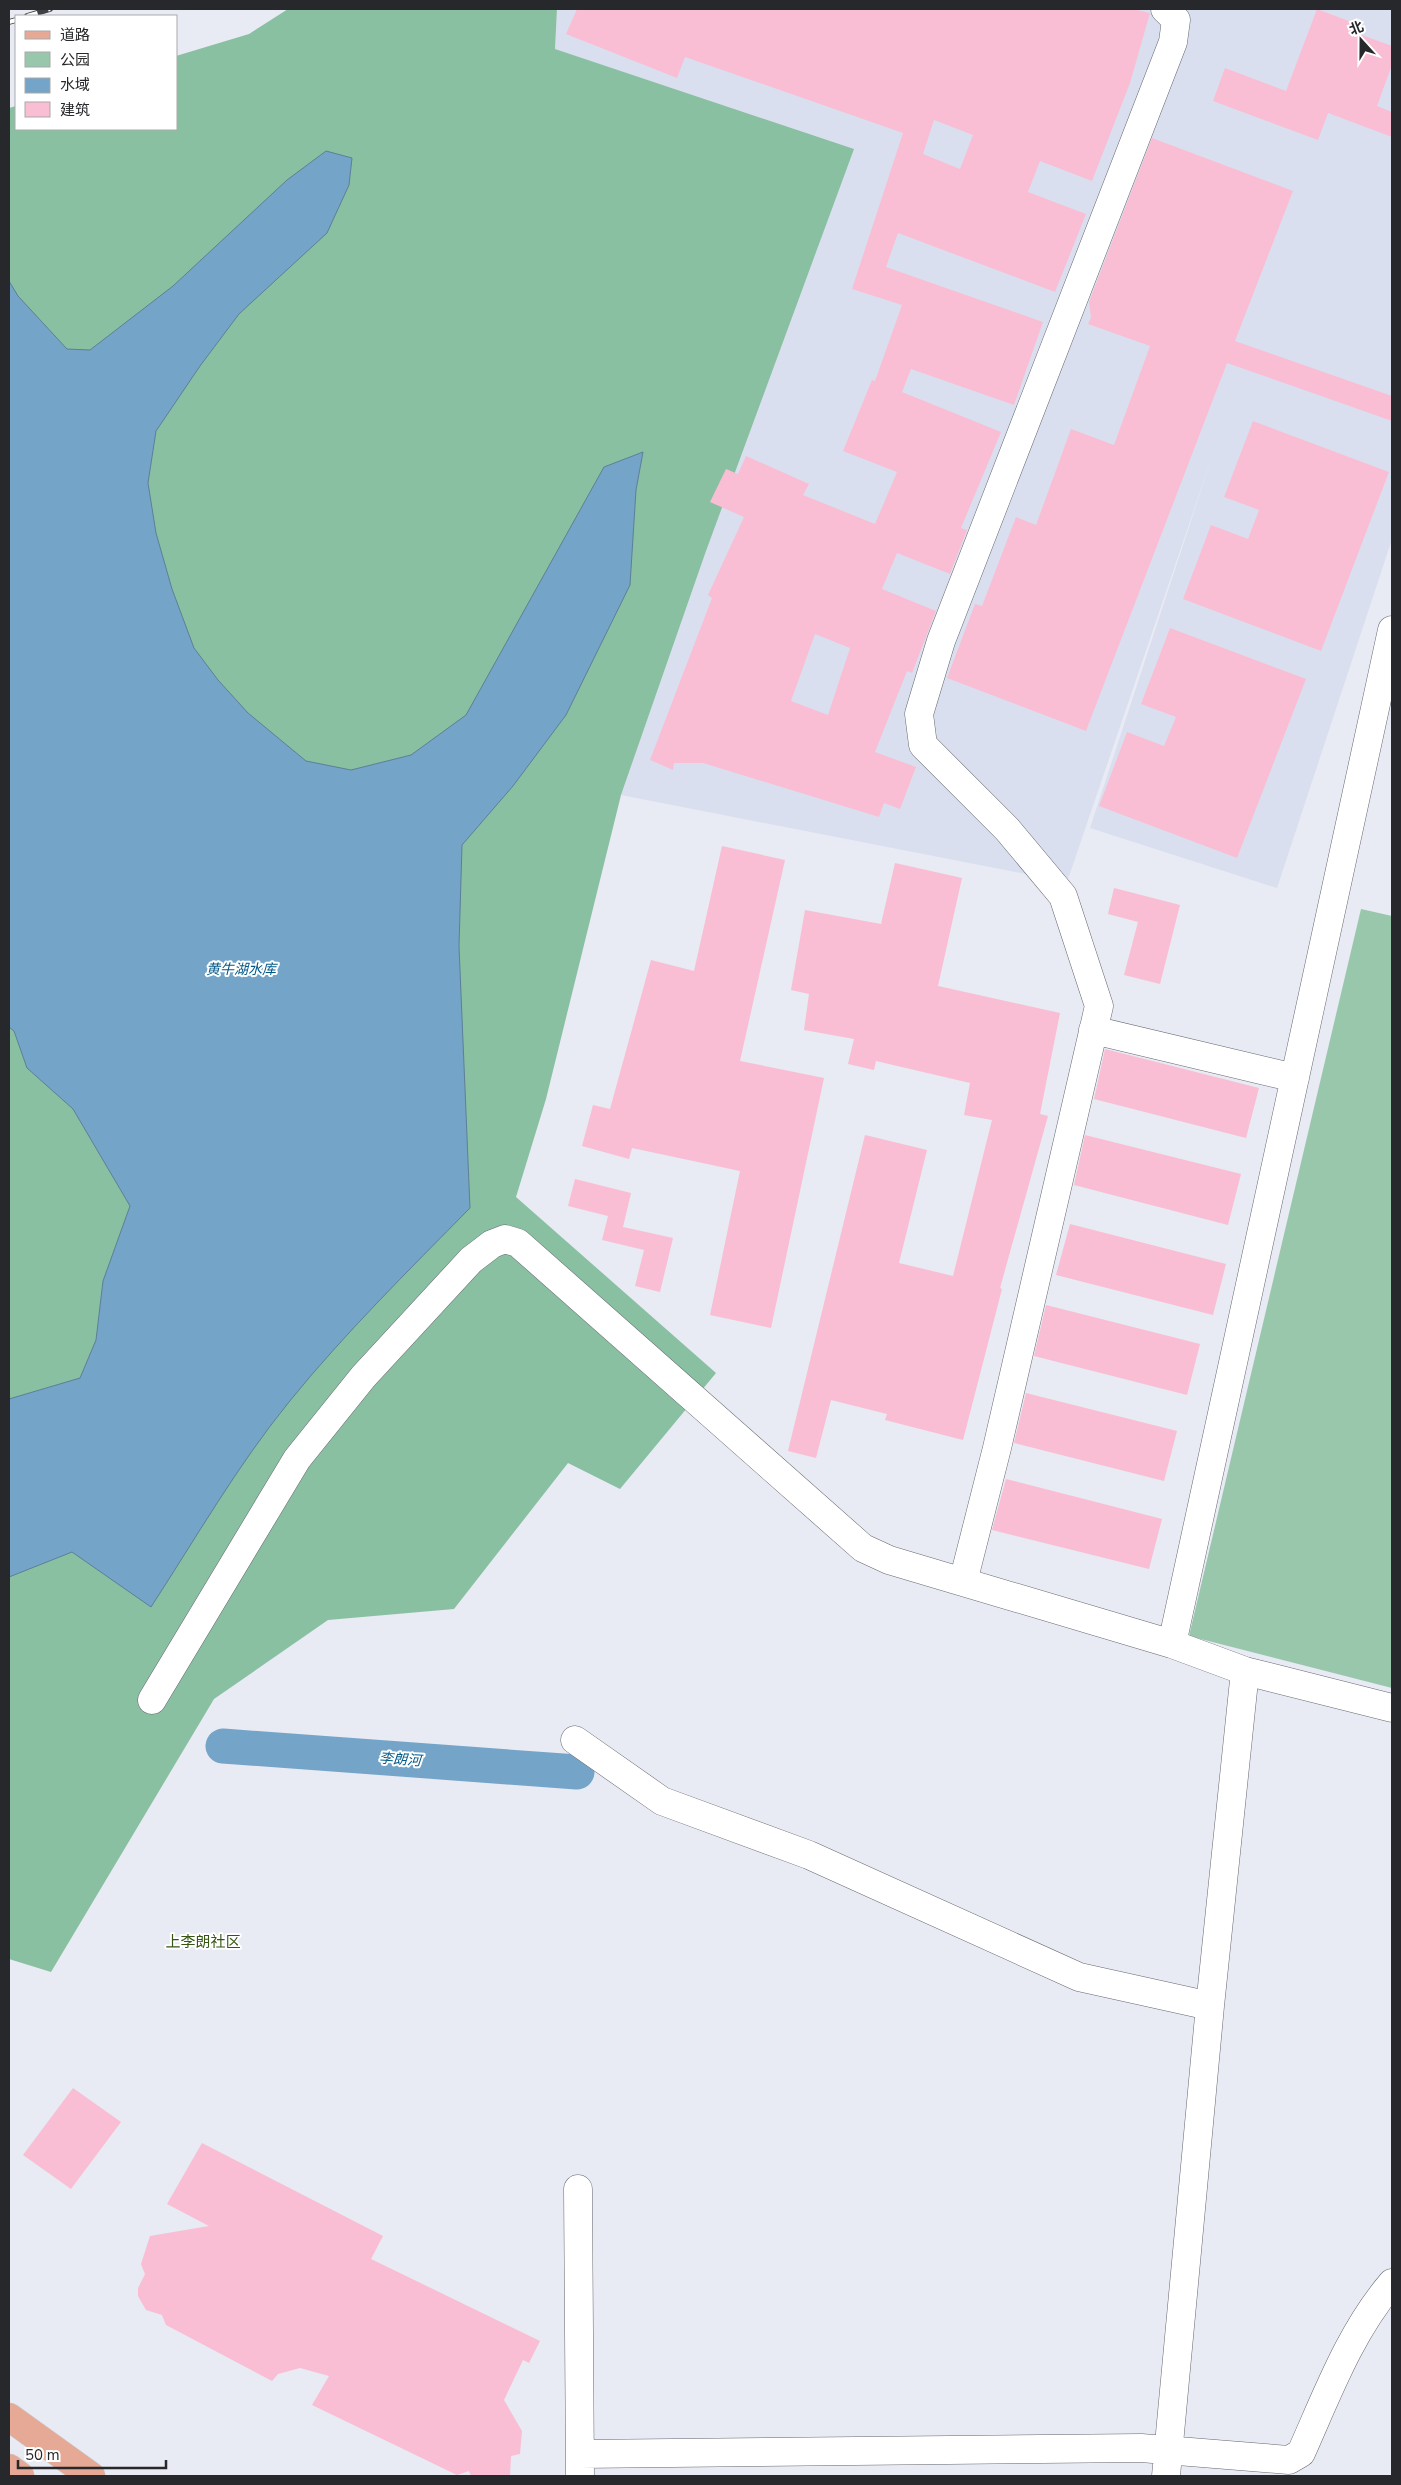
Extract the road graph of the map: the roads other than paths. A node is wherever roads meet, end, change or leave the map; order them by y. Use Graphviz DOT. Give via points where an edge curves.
graph roads {
  1 [pos="1165,9"];
  2 [pos="1392,630"];
  3 [pos="1093,1030"];
  4 [pos="1295,1078"];
  5 [pos="963,1582"];
  6 [pos="1172,1644"];
  7 [pos="1245,1671"];
  8 [pos="152,1700"];
  9 [pos="1392,1708"];
  10 [pos="575,1740"];
  11 [pos="1210,2006"];
  12 [pos="578,2189"];
  13 [pos="1392,2283"];
  14 [pos="9,2417"];
  15 [pos="1167,2463"];
  16 [pos="580,2465"];
  17 [pos="9,2468"];
  18 [pos="20,2476"];
  19 [pos="91,2476"];
  1 -- 3 [label="street" via="1176,20 1173,42 941,642 919,714 923,745 1008,829 1063,896 1098,1006"];
  2 -- 4 [label="street"];
  3 -- 4 [label="street"];
  3 -- 5 [label="street"];
  4 -- 6 [label="street"];
  5 -- 6 [label="street"];
  5 -- 8 [label="street" via="889,1560 864,1548 518,1243 505,1238 471,1260 364,1377 296,1459"];
  6 -- 7 [label="street"];
  7 -- 9 [label="street"];
  7 -- 11 [label="street"];
  10 -- 11 [label="street" via="662,1801 809,1854 1079,1977"];
  11 -- 15 [label="street"];
  12 -- 16 [label="street"];
  13 -- 15 [label="street" via="1373,2305 1301,2453 1289,2460"];
  14 -- 19 [label="main road"];
  15 -- 16 [label="street" via="1141,2448"];
  17 -- 18 [label="main road"];
}
